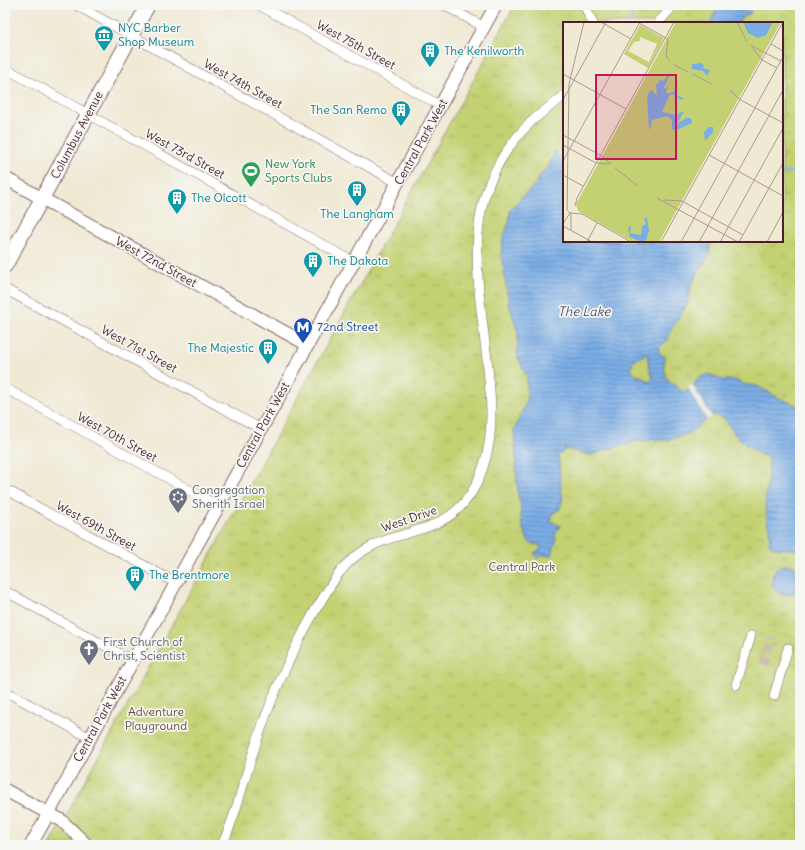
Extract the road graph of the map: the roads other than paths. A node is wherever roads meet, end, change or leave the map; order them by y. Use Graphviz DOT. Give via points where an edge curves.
graph roads {
  1 [pos="76,5"];
  2 [pos="148,5"];
  3 [pos="259,5"];
  4 [pos="444,5"];
  5 [pos="496,5"];
  6 [pos="584,5"];
  7 [pos="674,5"];
  8 [pos="592,22"];
  9 [pos="659,22"];
  10 [pos="484,27"];
  11 [pos="131,35"];
  12 [pos="5,68"];
  13 [pos="563,97"];
  14 [pos="440,106"];
  15 [pos="88,114"];
  16 [pos="5,178"];
  17 [pos="398,183"];
  18 [pos="42,199"];
  19 [pos="354,262"];
  20 [pos="5,266"];
  21 [pos="5,289"];
  22 [pos="308,345"];
  23 [pos="5,388"];
  24 [pos="261,429"];
  25 [pos="5,489"];
  26 [pos="218,506"];
  27 [pos="176,583"];
  28 [pos="5,590"];
  29 [pos="751,636"];
  30 [pos="788,648"];
  31 [pos="132,661"];
  32 [pos="736,685"];
  33 [pos="5,691"];
  34 [pos="774,696"];
  35 [pos="90,738"];
  36 [pos="5,790"];
  37 [pos="48,814"];
  38 [pos="31,845"];
  39 [pos="87,845"];
  40 [pos="222,845"];
  1 -- 11 [label="street, West 74th Street"];
  2 -- 11 [label="main road, Columbus Avenue"];
  3 -- 14 [label="street, West 75th Street"];
  4 -- 10 [label="street"];
  5 -- 10 [label="main road, Central Park West"];
  6 -- 8 [label="street"];
  7 -- 9 [label="street"];
  10 -- 14 [label="main road, Central Park West"];
  11 -- 15 [label="main road, Columbus Avenue"];
  11 -- 17 [label="street, West 74th Street"];
  12 -- 15 [label="street, West 73rd Street"];
  13 -- 40 [label="street, West Drive" via="534,119 505,153 490,180 480,214 477,260 492,415 488,451 479,478 467,500 446,519 369,547 351,560 336,577 283,671 259,733 238,804"];
  14 -- 17 [label="main road, Central Park West"];
  15 -- 18 [label="main road, Columbus Avenue"];
  15 -- 19 [label="street, West 73rd Street"];
  16 -- 18 [label="main road, West 72nd Street"];
  17 -- 19 [label="main road, Central Park West"];
  18 -- 20 [label="main road, Columbus Avenue"];
  18 -- 22 [label="main road, West 72nd Street"];
  19 -- 22 [label="main road, Central Park West"];
  21 -- 24 [label="street, West 71st Street"];
  22 -- 24 [label="main road, Central Park West"];
  23 -- 26 [label="street, West 70th Street"];
  24 -- 26 [label="main road, Central Park West"];
  25 -- 27 [label="street, West 69th Street"];
  26 -- 27 [label="main road, Central Park West"];
  27 -- 31 [label="main road, Central Park West"];
  28 -- 31 [label="street"];
  29 -- 32 [label="street"];
  30 -- 34 [label="street"];
  31 -- 35 [label="main road, Central Park West"];
  33 -- 35 [label="street"];
  35 -- 37 [label="main road, Central Park West"];
  36 -- 37 [label="main road"];
  37 -- 38 [label="main road, Central Park West"];
  37 -- 39 [label="main road" via="64,822"];
}
